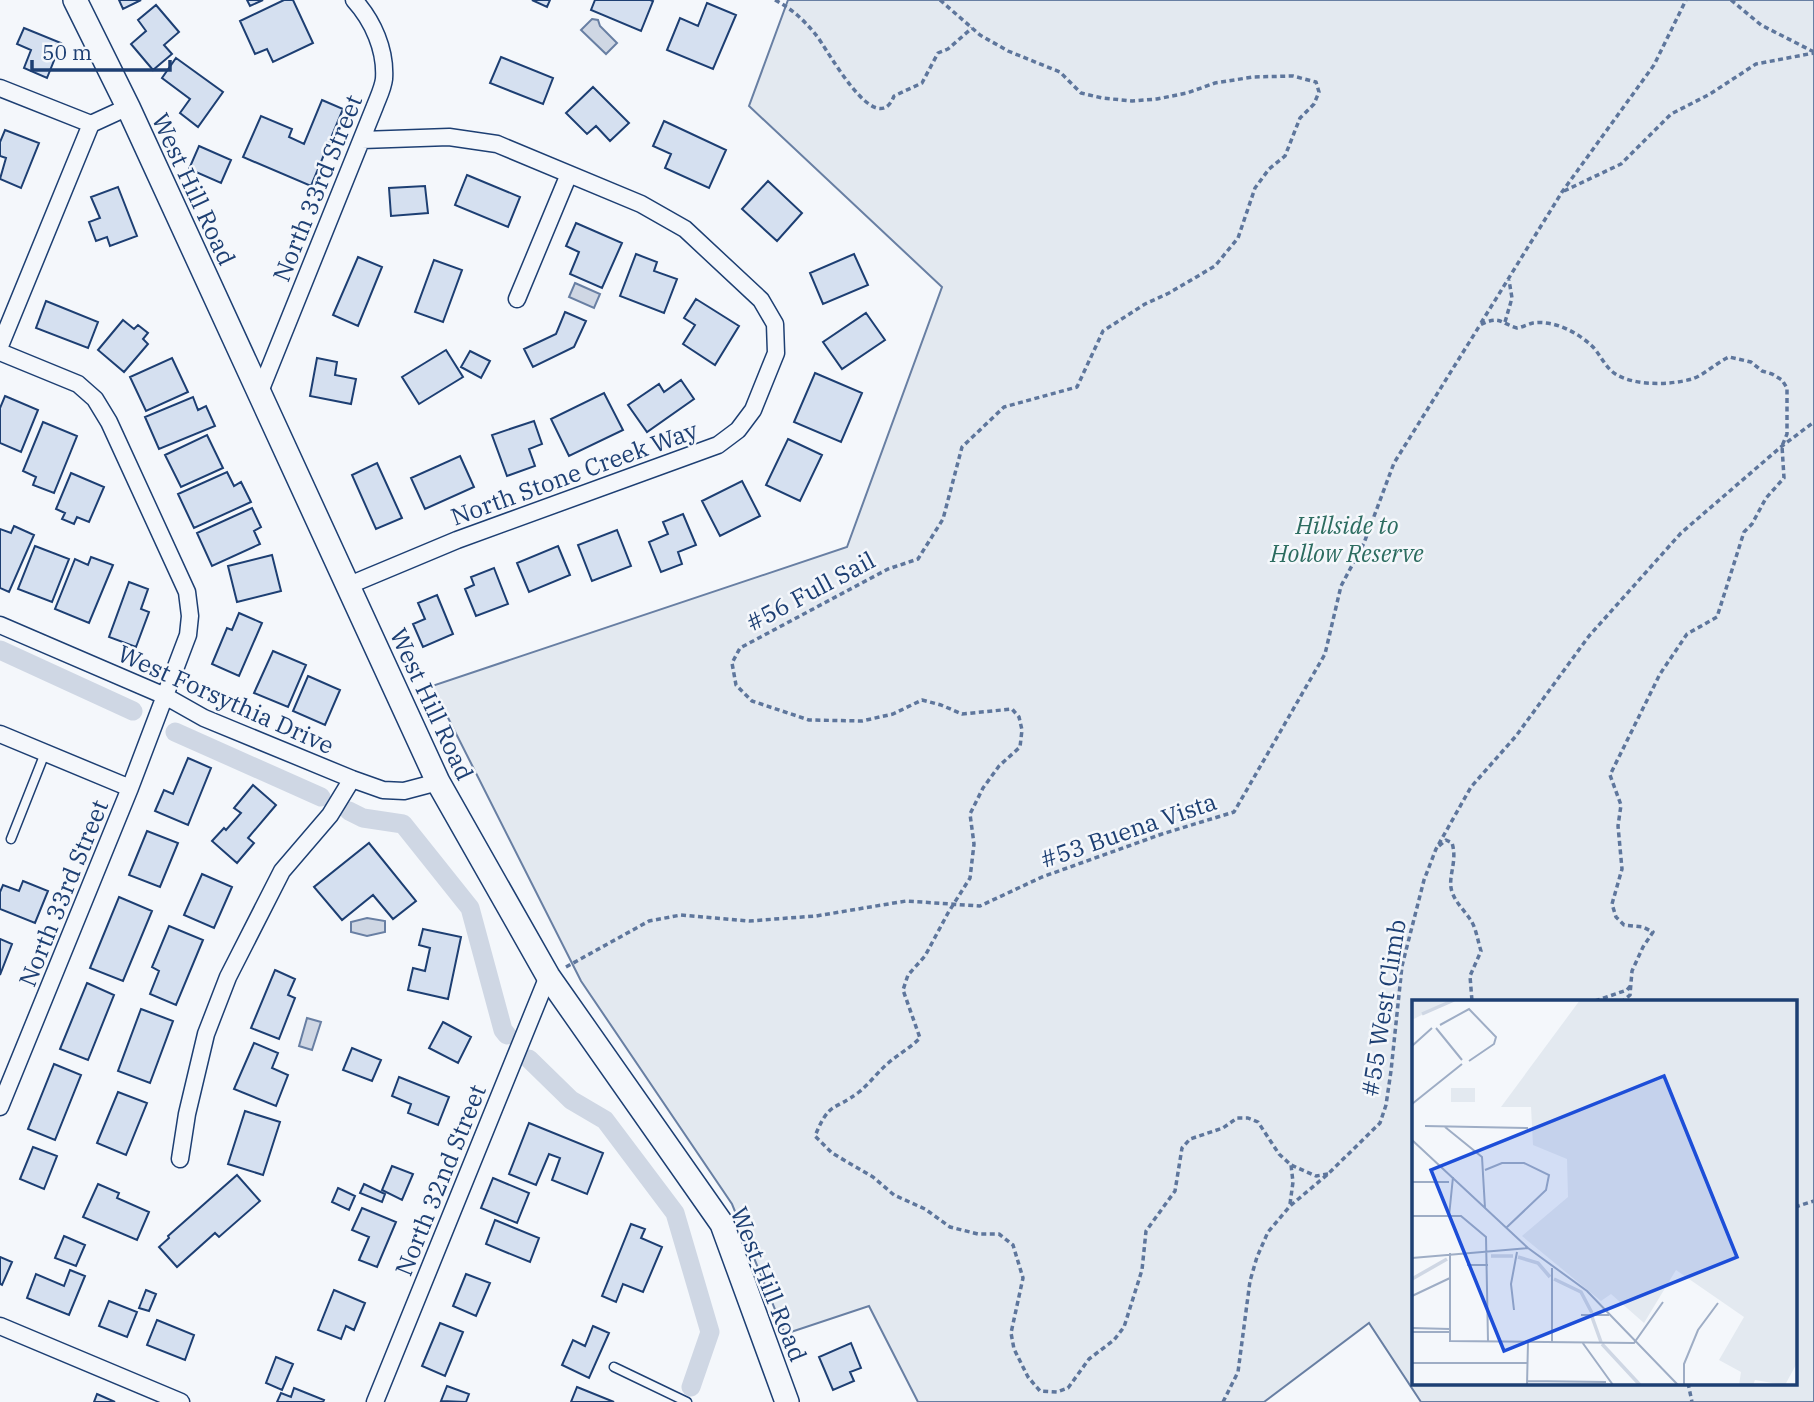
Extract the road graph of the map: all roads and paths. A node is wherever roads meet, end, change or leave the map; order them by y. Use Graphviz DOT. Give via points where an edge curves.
graph roads {
  1 [pos="75,0"];
  2 [pos="354,0"];
  3 [pos="775,0"];
  4 [pos="940,0"];
  5 [pos="1686,0"];
  6 [pos="1731,0"];
  7 [pos="972,28"];
  8 [pos="1814,52"];
  9 [pos="0,88"];
  10 [pos="128,107"];
  11 [pos="91,124"];
  12 [pos="362,140"];
  13 [pos="569,174"];
  14 [pos="1562,192"];
  15 [pos="1509,278"];
  16 [pos="517,299"];
  17 [pos="1505,322"];
  18 [pos="1480,325"];
  19 [pos="0,346"];
  20 [pos="0,352"];
  21 [pos="260,394"];
  22 [pos="1814,422"];
  23 [pos="1782,446"];
  24 [pos="347,586"];
  25 [pos="0,625"];
  26 [pos="165,696"];
  27 [pos="0,734"];
  28 [pos="45,752"];
  29 [pos="352,779"];
  30 [pos="438,782"];
  31 [pos="130,788"];
  32 [pos="11,839"];
  33 [pos="1436,849"];
  34 [pos="953,904"];
  35 [pos="548,976"];
  36 [pos="1633,983"];
  37 [pos="1472,1000"];
  38 [pos="1598,1000"];
  39 [pos="1624,1000"];
  40 [pos="0,1107"];
  41 [pos="180,1159"];
  42 [pos="1291,1164"];
  43 [pos="1328,1174"];
  44 [pos="1814,1201"];
  45 [pos="1290,1206"];
  46 [pos="1797,1206"];
  47 [pos="0,1326"];
  48 [pos="614,1367"];
  49 [pos="1688,1384"];
  50 [pos="181,1402"];
  51 [pos="375,1402"];
  52 [pos="687,1402"];
  53 [pos="787,1402"];
  54 [pos="1223,1402"];
  55 [pos="1692,1402"];
  1 -- 10 [label="street, West Hill Road"];
  2 -- 12 [label="street, North 33rd Street" via="374,28 382,51 384,80"];
  3 -- 7 [label="path" via="801,18 863,101 879,108 886,108 894,96 922,83 938,53"];
  4 -- 7 [label="path, #56 Full Sail"];
  5 -- 14 [label="path, #53 Buena Vista" via="1654,65"];
  6 -- 8 [label="path" via="1761,25"];
  7 -- 34 [label="path, #56 Full Sail" via="1008,51 1060,72 1081,93 1102,98 1157,99 1253,77 1293,76 1316,82 1319,92 1300,118 1285,156 1255,188 1238,238 1215,266 1103,331 1077,387 1004,408 962,447 943,519 918,559 888,569 740,648 732,663 736,685 752,701 809,720 862,721 922,700 962,714 1012,709 1022,730 1020,747 999,766 970,814 974,844 971,878"];
  8 -- 14 [label="path" via="1756,64 1671,114 1621,164"];
  9 -- 11 [label="street"];
  10 -- 11 [label="street"];
  10 -- 21 [label="street, West Hill Road"];
  11 -- 19 [label="street"];
  12 -- 13 [label="street, North Stone Creek Way" via="449,137 497,144"];
  12 -- 21 [label="street, North 33rd Street"];
  13 -- 16 [label="street"];
  13 -- 24 [label="street, North Stone Creek Way" via="641,204 685,229 761,300 775,324 776,353 753,410 738,430 718,445 457,540"];
  14 -- 15 [label="path, #53 Buena Vista"];
  15 -- 17 [label="path" via="1512,298"];
  15 -- 18 [label="path, #53 Buena Vista"];
  17 -- 18 [label="path" via="1491,319"];
  17 -- 23 [label="path" via="1517,328 1533,323 1566,328 1591,345 1606,367 1633,381 1692,379 1729,357 1751,362 1782,380 1787,388 1787,434"];
  18 -- 34 [label="path, #53 Buena Vista" via="1394,463 1364,543 1341,586 1325,654 1234,812 1042,877 980,906"];
  20 -- 26 [label="street, North 33rd Street" via="78,384 95,399 109,422 187,592 188,635"];
  21 -- 24 [label="street, West Hill Road"];
  22 -- 23 [label="path, #55 West Climb"];
  23 -- 33 [label="path, #55 West Climb" via="1681,533 1589,636 1516,736 1471,787"];
  23 -- 36 [label="path" via="1784,478 1744,532 1717,617 1687,634 1660,674 1611,775 1621,805 1622,869 1612,904 1624,925 1653,932 1632,971"];
  24 -- 30 [label="street, West Hill Road"];
  25 -- 26 [label="street, West Forsythia Drive"];
  26 -- 29 [label="street, West Forsythia Drive" via="204,718"];
  26 -- 31 [label="street, North 33rd Street"];
  27 -- 28 [label="street"];
  28 -- 31 [label="street"];
  28 -- 32 [label="lane"];
  29 -- 30 [label="street, West Forsythia Drive" via="383,790 404,791"];
  29 -- 41 [label="street" via="330,815 282,871 228,977 206,1034"];
  30 -- 35 [label="street, West Hill Road"];
  31 -- 40 [label="street, North 33rd Street"];
  33 -- 37 [label="path" via="1446,840 1452,842 1452,893 1472,921 1481,951 1470,976"];
  33 -- 43 [label="path, #55 West Climb" via="1402,966 1386,1105 1380,1123"];
  34 -- 35 [label="path, #53 Buena Vista" via="906,901 816,916 749,921 681,915 649,921"];
  34 -- 42 [label="path, #56 Full Sail" via="903,990 920,1038 859,1092 833,1106 815,1136 894,1195 950,1227 999,1234 1013,1245 1023,1278 1011,1333 1014,1349 1040,1391 1069,1388 1089,1359 1124,1327 1142,1270 1146,1231 1175,1191 1182,1148 1190,1139 1237,1118 1248,1118 1258,1122"];
  35 -- 51 [label="street, North 32nd Street"];
  35 -- 53 [label="street, West Hill Road" via="722,1224"];
  36 -- 38 [label="path" via="1627,990"];
  36 -- 39 [label="path"];
  42 -- 43 [label="path" via="1316,1176"];
  42 -- 45 [label="path"];
  43 -- 45 [label="path, #55 West Climb"];
  44 -- 46 [label="path"];
  45 -- 54 [label="path, #55 West Climb" via="1268,1232 1257,1257 1238,1371"];
  47 -- 50 [label="street"];
  48 -- 52 [label="lane"];
  49 -- 55 [label="path"];
}
